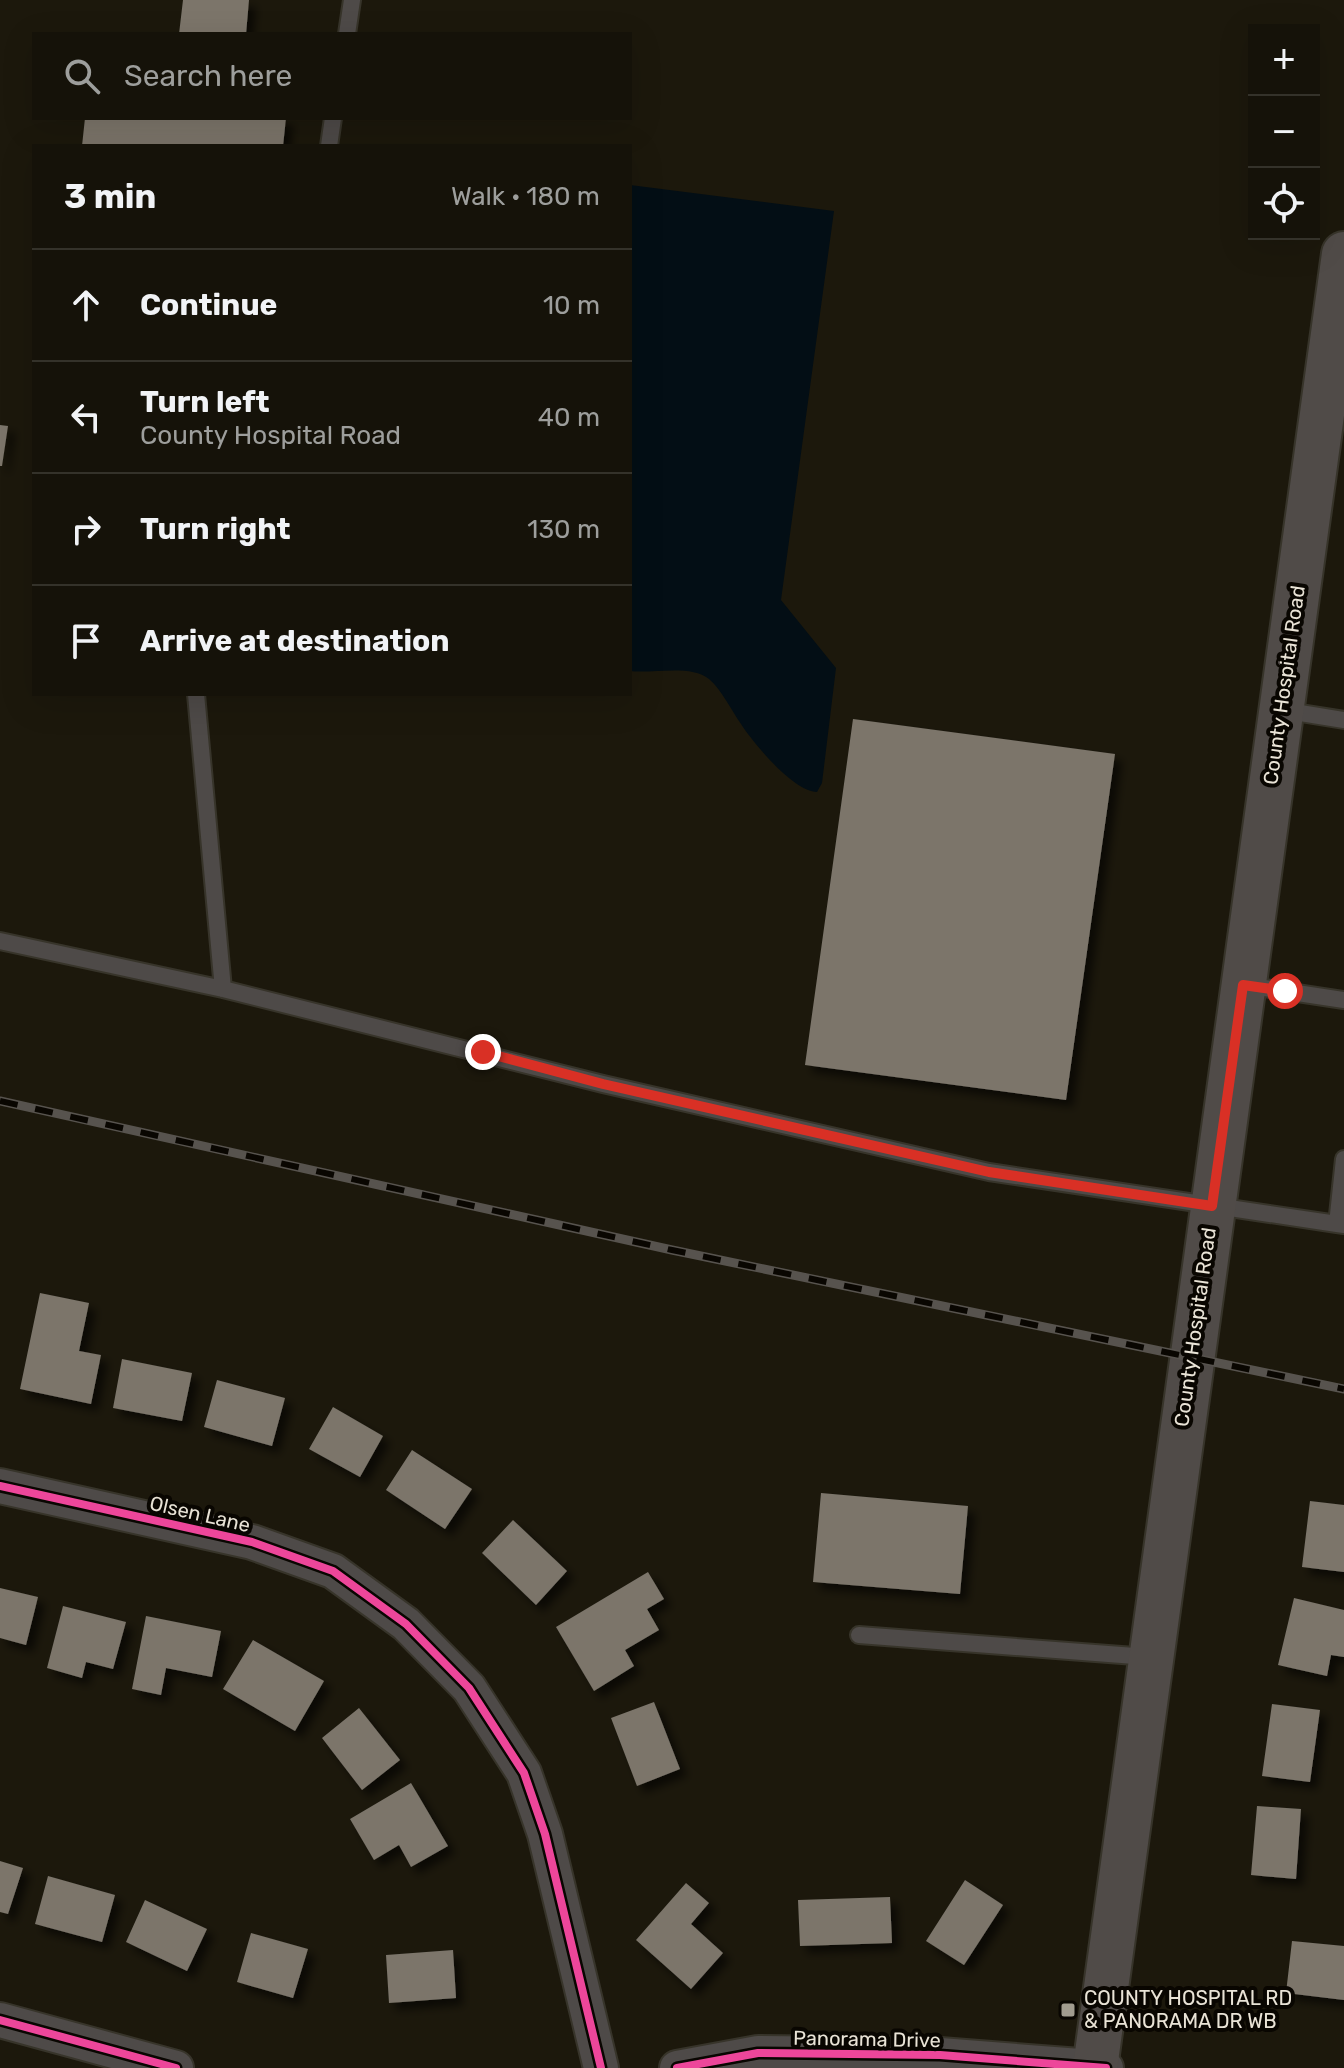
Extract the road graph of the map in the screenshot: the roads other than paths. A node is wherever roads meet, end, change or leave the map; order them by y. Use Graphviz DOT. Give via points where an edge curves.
graph roads {
  1 [pos="352,0"];
  2 [pos="347,32"];
  3 [pos="333,120"];
  4 [pos="329,144"];
  5 [pos="1342,279"];
  6 [pos="196,696"];
  7 [pos="1281,710"];
  8 [pos="1344,720"];
  9 [pos="0,941"];
  10 [pos="1243,985"];
  11 [pos="223,989"];
  12 [pos="1344,1000"];
  13 [pos="1344,1159"];
  14 [pos="1212,1206"];
  15 [pos="1340,1224"];
  16 [pos="0,1486"];
  17 [pos="859,1635"];
  18 [pos="1150,1657"];
  19 [pos="0,2020"];
  20 [pos="1099,2067"];
  21 [pos="176,2068"];
  22 [pos="601,2068"];
  23 [pos="677,2068"];
  1 -- 2 [label="lane"];
  3 -- 4 [label="lane"];
  5 -- 7 [label="main road, County Hospital Road"];
  6 -- 11 [label="lane"];
  7 -- 8 [label="lane"];
  7 -- 10 [label="main road, County Hospital Road"];
  9 -- 11 [label="lane"];
  10 -- 12 [label="lane"];
  10 -- 14 [label="main road, County Hospital Road"];
  11 -- 14 [label="lane" via="603,1084 989,1172"];
  13 -- 15 [label="lane"];
  14 -- 15 [label="lane"];
  14 -- 18 [label="main road, County Hospital Road"];
  16 -- 22 [label="street, Olsen Lane" via="252,1542 333,1571 406,1624 469,1688 524,1773 545,1834"];
  17 -- 18 [label="lane"];
  18 -- 20 [label="main road, County Hospital Road"];
  19 -- 21 [label="street"];
  20 -- 23 [label="street, Panorama Drive" via="940,2055 758,2053"];
}
